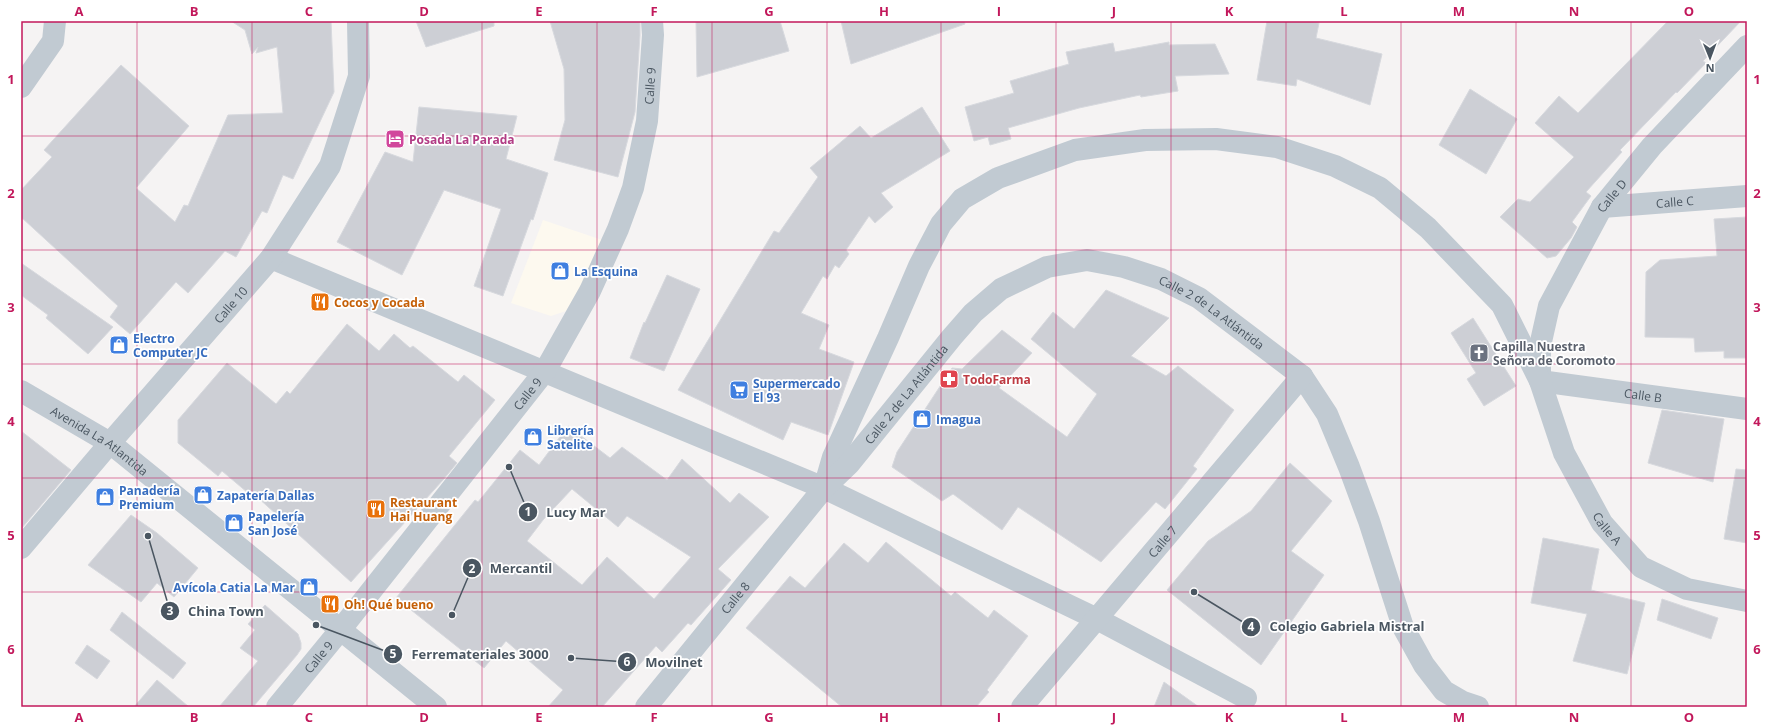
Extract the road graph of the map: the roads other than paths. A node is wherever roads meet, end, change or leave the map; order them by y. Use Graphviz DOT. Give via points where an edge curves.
graph roads {
  1 [pos="55,21"];
  2 [pos="358,21"];
  3 [pos="652,21"];
  4 [pos="1747,46"];
  5 [pos="28,70"];
  6 [pos="21,88"];
  7 [pos="1747,196"];
  8 [pos="1602,207"];
  9 [pos="271,258"];
  10 [pos="545,371"];
  11 [pos="1302,376"];
  12 [pos="1540,381"];
  13 [pos="21,391"];
  14 [pos="1747,409"];
  15 [pos="110,442"];
  16 [pos="824,488"];
  17 [pos="21,548"];
  18 [pos="1747,601"];
  19 [pos="1097,619"];
  20 [pos="342,629"];
  21 [pos="1246,698"];
  22 [pos="277,707"];
  23 [pos="436,707"];
  24 [pos="646,707"];
  25 [pos="1022,707"];
  26 [pos="1478,707"];
  1 -- 5 [label="street" via="52,41"];
  2 -- 9 [label="street, Calle 10" via="359,76 330,166"];
  3 -- 10 [label="street, Calle 9" via="654,35 647,121 633,188 590,291"];
  4 -- 8 [label="street, Calle D" via="1652,146"];
  5 -- 6 [label="street"];
  7 -- 8 [label="street, Calle C"];
  8 -- 12 [label="street, Calle D" via="1550,306 1540,346"];
  9 -- 10 [label="street"];
  9 -- 15 [label="street, Calle 10"];
  10 -- 16 [label="street"];
  10 -- 20 [label="street, Calle 9"];
  11 -- 16 [label="street, Calle 2 de La Atlántida" via="1199,298 1161,279 1124,267 1087,260 1047,267 1001,288 973,313 849,464"];
  11 -- 19 [label="street, Calle 7"];
  11 -- 26 [label="street, Calle 2 de La Atlántida" via="1327,414 1346,460 1369,521 1403,627 1424,665 1444,690 1463,702"];
  12 -- 14 [label="street, Calle B"];
  12 -- 16 [label="street" via="1502,305 1428,228 1380,188 1335,166 1277,147 1216,139 1145,140 1075,150 998,178 962,199 941,224 919,266 833,457"];
  12 -- 18 [label="street, Calle A" via="1564,453 1602,523 1640,567 1687,588"];
  13 -- 15 [label="street, Avenida La Atlantida"];
  15 -- 17 [label="street, Calle 10"];
  15 -- 20 [label="street, Avenida La Atlantida"];
  16 -- 19 [label="street"];
  16 -- 24 [label="street, Calle 8"];
  19 -- 21 [label="street"];
  19 -- 25 [label="street, Calle 7"];
  20 -- 22 [label="street, Calle 9"];
  20 -- 23 [label="street, Avenida La Atlantida"];
}
